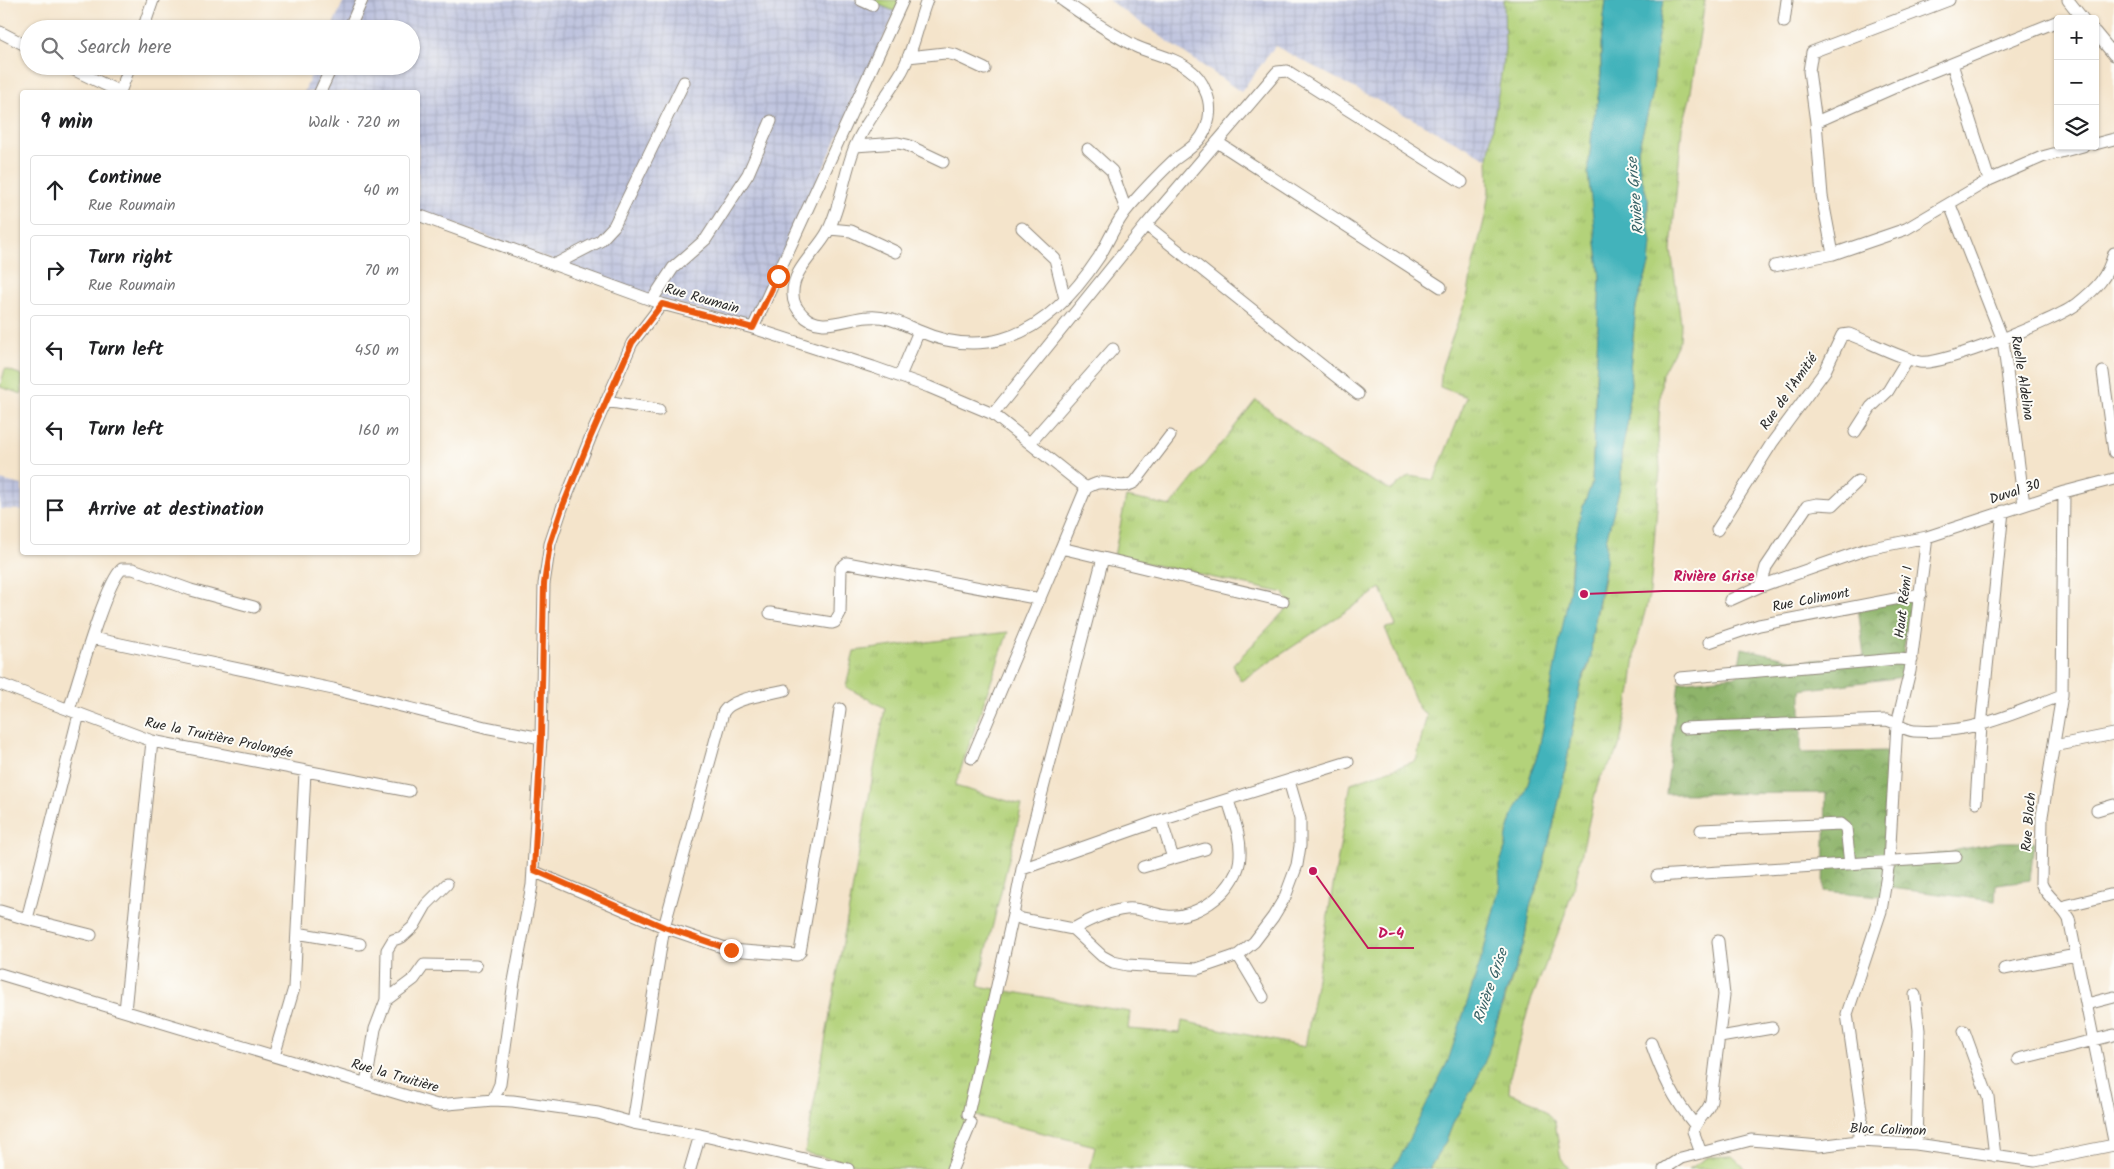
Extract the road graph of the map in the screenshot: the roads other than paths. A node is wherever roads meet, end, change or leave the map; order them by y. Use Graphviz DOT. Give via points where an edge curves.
graph roads {
  1 [pos="153,0"];
  2 [pos="362,0"];
  3 [pos="861,0"];
  4 [pos="903,0"];
  5 [pos="927,0"];
  6 [pos="1062,0"];
  7 [pos="1787,0"];
  8 [pos="1949,0"];
  9 [pos="2068,0"];
  10 [pos="872,5"];
  11 [pos="2079,15"];
  12 [pos="146,20"];
  13 [pos="353,20"];
  14 [pos="1784,22"];
  15 [pos="2054,23"];
  16 [pos="0,32"];
  17 [pos="2110,40"];
  18 [pos="20,42"];
  19 [pos="2114,54"];
  20 [pos="908,57"];
  21 [pos="1952,64"];
  22 [pos="985,69"];
  23 [pos="85,75"];
  24 [pos="127,75"];
  25 [pos="328,75"];
  26 [pos="684,82"];
  27 [pos="116,90"];
  28 [pos="121,90"];
  29 [pos="321,90"];
  30 [pos="771,121"];
  31 [pos="1816,122"];
  32 [pos="2114,140"];
  33 [pos="1217,142"];
  34 [pos="2099,143"];
  35 [pos="855,146"];
  36 [pos="1088,149"];
  37 [pos="2068,150"];
  38 [pos="943,162"];
  39 [pos="1989,180"];
  40 [pos="1462,182"];
  41 [pos="1950,205"];
  42 [pos="1126,210"];
  43 [pos="420,216"];
  44 [pos="1146,225"];
  45 [pos="830,228"];
  46 [pos="1022,228"];
  47 [pos="896,252"];
  48 [pos="2114,253"];
  49 [pos="1833,254"];
  50 [pos="554,265"];
  51 [pos="1774,266"];
  52 [pos="1441,287"];
  53 [pos="1065,298"];
  54 [pos="657,302"];
  55 [pos="753,328"];
  56 [pos="919,331"];
  57 [pos="2003,340"];
  58 [pos="1113,349"];
  59 [pos="1908,358"];
  60 [pos="2103,372"];
  61 [pos="900,376"];
  62 [pos="1358,394"];
  63 [pos="606,401"];
  64 [pos="660,410"];
  65 [pos="993,414"];
  66 [pos="1855,432"];
  67 [pos="1170,436"];
  68 [pos="1030,443"];
  69 [pos="2114,452"];
  70 [pos="2114,479"];
  71 [pos="1858,481"];
  72 [pos="1086,488"];
  73 [pos="2064,492"];
  74 [pos="2024,504"];
  75 [pos="2003,511"];
  76 [pos="1717,530"];
  77 [pos="1927,537"];
  78 [pos="1061,548"];
  79 [pos="1103,558"];
  80 [pos="1761,586"];
  81 [pos="1921,594"];
  82 [pos="1040,599"];
  83 [pos="1730,600"];
  84 [pos="1283,601"];
  85 [pos="254,608"];
  86 [pos="770,613"];
  87 [pos="92,638"];
  88 [pos="1709,642"];
  89 [pos="1911,666"];
  90 [pos="1680,678"];
  91 [pos="0,684"];
  92 [pos="785,690"];
  93 [pos="2062,695"];
  94 [pos="840,709"];
  95 [pos="74,712"];
  96 [pos="1898,724"];
  97 [pos="1980,726"];
  98 [pos="1684,728"];
  99 [pos="2114,734"];
  100 [pos="541,738"];
  101 [pos="152,741"];
  102 [pos="2054,746"];
  103 [pos="972,758"];
  104 [pos="1348,762"];
  105 [pos="305,772"];
  106 [pos="1289,781"];
  107 [pos="409,791"];
  108 [pos="1228,800"];
  109 [pos="1976,802"];
  110 [pos="2114,805"];
  111 [pos="2097,810"];
  112 [pos="1161,820"];
  113 [pos="1701,830"];
  114 [pos="1206,849"];
  115 [pos="1956,857"];
  116 [pos="1173,858"];
  117 [pos="1888,862"];
  118 [pos="1850,864"];
  119 [pos="1142,867"];
  120 [pos="1022,869"];
  121 [pos="534,870"];
  122 [pos="1657,876"];
  123 [pos="447,884"];
  124 [pos="2114,894"];
  125 [pos="2061,907"];
  126 [pos="0,911"];
  127 [pos="1013,915"];
  128 [pos="27,919"];
  129 [pos="664,927"];
  130 [pos="1073,929"];
  131 [pos="297,933"];
  132 [pos="91,935"];
  133 [pos="1718,941"];
  134 [pos="360,944"];
  135 [pos="2076,955"];
  136 [pos="1238,956"];
  137 [pos="476,966"];
  138 [pos="2004,969"];
  139 [pos="0,974"];
  140 [pos="1915,995"];
  141 [pos="1263,997"];
  142 [pos="2114,997"];
  143 [pos="386,1000"];
  144 [pos="2087,1004"];
  145 [pos="125,1012"];
  146 [pos="1772,1028"];
  147 [pos="1964,1031"];
  148 [pos="2114,1035"];
  149 [pos="1720,1036"];
  150 [pos="2094,1040"];
  151 [pos="1651,1043"];
  152 [pos="274,1056"];
  153 [pos="2018,1059"];
  154 [pos="366,1084"];
  155 [pos="493,1100"];
  156 [pos="634,1123"];
  157 [pos="1695,1125"];
  158 [pos="700,1135"];
  159 [pos="1858,1141"];
  160 [pos="2114,1141"];
  161 [pos="1916,1144"];
  162 [pos="2114,1145"];
  163 [pos="1701,1153"];
  164 [pos="1995,1156"];
  165 [pos="690,1169"];
  166 [pos="848,1169"];
  167 [pos="952,1169"];
  168 [pos="1664,1169"];
  1 -- 12 [label="street"];
  2 -- 13 [label="street"];
  3 -- 10 [label="street"];
  4 -- 55 [label="street, Rue Roumain"];
  5 -- 20 [label="street"];
  6 -- 42 [label="street" via="1135,46 1189,69 1206,91 1210,115 1200,139 1164,169"];
  7 -- 14 [label="street"];
  8 -- 31 [label="street" via="1812,52 1809,71"];
  9 -- 11 [label="street"];
  15 -- 21 [label="street"];
  16 -- 18 [label="street"];
  17 -- 19 [label="street"];
  20 -- 22 [label="street" via="955,55"];
  20 -- 35 [label="street"];
  21 -- 31 [label="street"];
  21 -- 39 [label="street"];
  23 -- 27 [label="street"];
  24 -- 28 [label="street"];
  25 -- 29 [label="street"];
  26 -- 50 [label="street" via="614,226 600,242"];
  30 -- 54 [label="street" via="748,174 699,246 673,268"];
  31 -- 49 [label="street" via="1822,196"];
  32 -- 34 [label="street"];
  33 -- 40 [label="street" via="1277,72 1287,70"];
  33 -- 44 [label="street"];
  33 -- 52 [label="street"];
  35 -- 38 [label="street" via="898,143"];
  35 -- 45 [label="street"];
  36 -- 42 [label="street" via="1112,171"];
  37 -- 39 [label="street" via="2042,157"];
  39 -- 41 [label="street"];
  41 -- 49 [label="street" via="1906,230"];
  41 -- 57 [label="street, Ruelle Aldelina"];
  42 -- 53 [label="street" via="1098,258"];
  43 -- 50 [label="street, Rue Roumain"];
  44 -- 62 [label="street"];
  44 -- 65 [label="street"];
  45 -- 47 [label="street" via="851,231"];
  45 -- 56 [label="street" via="794,283 796,308 816,324 879,316"];
  46 -- 53 [label="street" via="1055,259"];
  48 -- 57 [label="street, Rue de l'Amitié" via="2107,274 2075,306"];
  49 -- 51 [label="street"];
  50 -- 54 [label="street, Rue Roumain"];
  53 -- 56 [label="street" via="1032,326 1002,339 970,345"];
  54 -- 55 [label="street, Rue Roumain"];
  54 -- 63 [label="street" via="632,343"];
  55 -- 61 [label="street"];
  56 -- 61 [label="street"];
  57 -- 59 [label="street, Rue de l'Amitié" via="1926,362"];
  57 -- 74 [label="street, Ruelle Aldelina"];
  58 -- 68 [label="street"];
  59 -- 66 [label="street" via="1888,391 1871,407"];
  59 -- 76 [label="street, Rue de l'Amitié" via="1849,334 1842,335 1825,371 1772,442"];
  60 -- 69 [label="street"];
  61 -- 65 [label="street"];
  63 -- 64 [label="street"];
  63 -- 100 [label="street" via="550,544 544,584"];
  65 -- 68 [label="street"];
  67 -- 72 [label="street" via="1135,482 1128,486 1100,483"];
  68 -- 72 [label="street"];
  70 -- 73 [label="street, Duval 30"];
  71 -- 80 [label="street" via="1837,503 1807,506 1766,567"];
  72 -- 78 [label="street"];
  73 -- 74 [label="street, Duval 30"];
  73 -- 93 [label="street, Rue Bloch"];
  74 -- 75 [label="street, Duval 30"];
  75 -- 77 [label="street, Duval 30"];
  75 -- 97 [label="street"];
  77 -- 80 [label="street, Duval 30" via="1867,549"];
  77 -- 81 [label="street, Haut Rémi I"];
  78 -- 79 [label="street"];
  78 -- 82 [label="street"];
  79 -- 84 [label="street"];
  79 -- 120 [label="street"];
  80 -- 83 [label="street, Duval 30"];
  81 -- 88 [label="street, Rue Colimont" via="1759,625"];
  81 -- 89 [label="street, Haut Rémi I"];
  82 -- 86 [label="street" via="847,563 840,568 840,613 835,622"];
  82 -- 103 [label="street"];
  85 -- 87 [label="street" via="122,568 114,576"];
  87 -- 95 [label="street"];
  87 -- 100 [label="street" via="333,689"];
  89 -- 90 [label="street" via="1889,659"];
  89 -- 96 [label="street, Haut Rémi I"];
  91 -- 95 [label="street, Rue la Truitière Prolongée"];
  92 -- 129 [label="street" via="734,702 726,707"];
  93 -- 97 [label="street"];
  93 -- 102 [label="street, Rue Bloch"];
  94 -- 129 [label="street" via="800,952 794,956 731,950"];
  95 -- 101 [label="street, Rue la Truitière Prolongée"];
  95 -- 128 [label="street"];
  96 -- 97 [label="street" via="1914,731 1951,731"];
  96 -- 98 [label="street" via="1886,720"];
  96 -- 117 [label="street, Haut Rémi I"];
  97 -- 109 [label="street"];
  99 -- 102 [label="street"];
  100 -- 121 [label="street"];
  101 -- 105 [label="street, Rue la Truitière Prolongée"];
  101 -- 145 [label="street"];
  102 -- 125 [label="street, Rue Bloch" via="2042,816 2041,883"];
  104 -- 106 [label="street"];
  105 -- 107 [label="street, Rue la Truitière Prolongée"];
  105 -- 131 [label="street"];
  106 -- 108 [label="street"];
  106 -- 136 [label="street" via="1300,819 1297,865 1274,917"];
  108 -- 112 [label="street"];
  108 -- 130 [label="street" via="1240,839 1240,858 1233,877 1209,904 1194,912 1168,916 1127,908 1094,918"];
  110 -- 111 [label="street"];
  112 -- 116 [label="street"];
  112 -- 120 [label="street"];
  113 -- 118 [label="street" via="1841,824 1846,828"];
  114 -- 116 [label="street"];
  115 -- 117 [label="street"];
  116 -- 119 [label="street"];
  117 -- 118 [label="street"];
  117 -- 159 [label="street, Haut Rémi I" via="1881,911 1847,1014 1862,1117"];
  118 -- 122 [label="street"];
  120 -- 127 [label="street"];
  121 -- 129 [label="street"];
  121 -- 155 [label="street" via="500,1084"];
  123 -- 143 [label="street" via="426,905 414,926 393,940 387,950"];
  124 -- 125 [label="street"];
  125 -- 135 [label="street, Rue Bloch" via="2068,918"];
  126 -- 128 [label="street"];
  127 -- 130 [label="street"];
  127 -- 167 [label="street" via="969,1118"];
  128 -- 132 [label="street"];
  129 -- 156 [label="street"];
  130 -- 136 [label="street" via="1102,956 1127,965 1197,969"];
  131 -- 134 [label="street"];
  131 -- 152 [label="street" via="294,988"];
  133 -- 149 [label="street" via="1724,995"];
  135 -- 138 [label="street"];
  135 -- 144 [label="street, Rue Bloch"];
  136 -- 141 [label="street"];
  137 -- 143 [label="street" via="424,965 414,979"];
  139 -- 145 [label="street, Rue la Truitière"];
  140 -- 161 [label="street" via="1919,1030"];
  142 -- 144 [label="street"];
  143 -- 154 [label="street" via="375,1029"];
  144 -- 150 [label="street, Rue Bloch"];
  145 -- 152 [label="street, Rue la Truitière"];
  146 -- 149 [label="street"];
  147 -- 164 [label="street" via="1988,1097"];
  148 -- 150 [label="street"];
  149 -- 157 [label="street" via="1710,1107"];
  150 -- 153 [label="street"];
  150 -- 160 [label="street, Rue Bloch"];
  151 -- 157 [label="street" via="1662,1075 1681,1109"];
  152 -- 154 [label="street, Rue la Truitière"];
  154 -- 155 [label="street, Rue la Truitière" via="437,1105"];
  155 -- 156 [label="street, Rue la Truitière" via="598,1113"];
  156 -- 158 [label="street, Rue la Truitière"];
  157 -- 163 [label="street" via="1694,1136"];
  158 -- 165 [label="street"];
  158 -- 166 [label="street, Rue la Truitière"];
  159 -- 161 [label="street, Bloc Colimon"];
  159 -- 163 [label="street, Bloc Colimon" via="1819,1146 1751,1140"];
  161 -- 164 [label="street, Bloc Colimon"];
  162 -- 164 [label="street, Bloc Colimon" via="2035,1161"];
  163 -- 168 [label="street, Bloc Colimon" via="1681,1158"];
}
